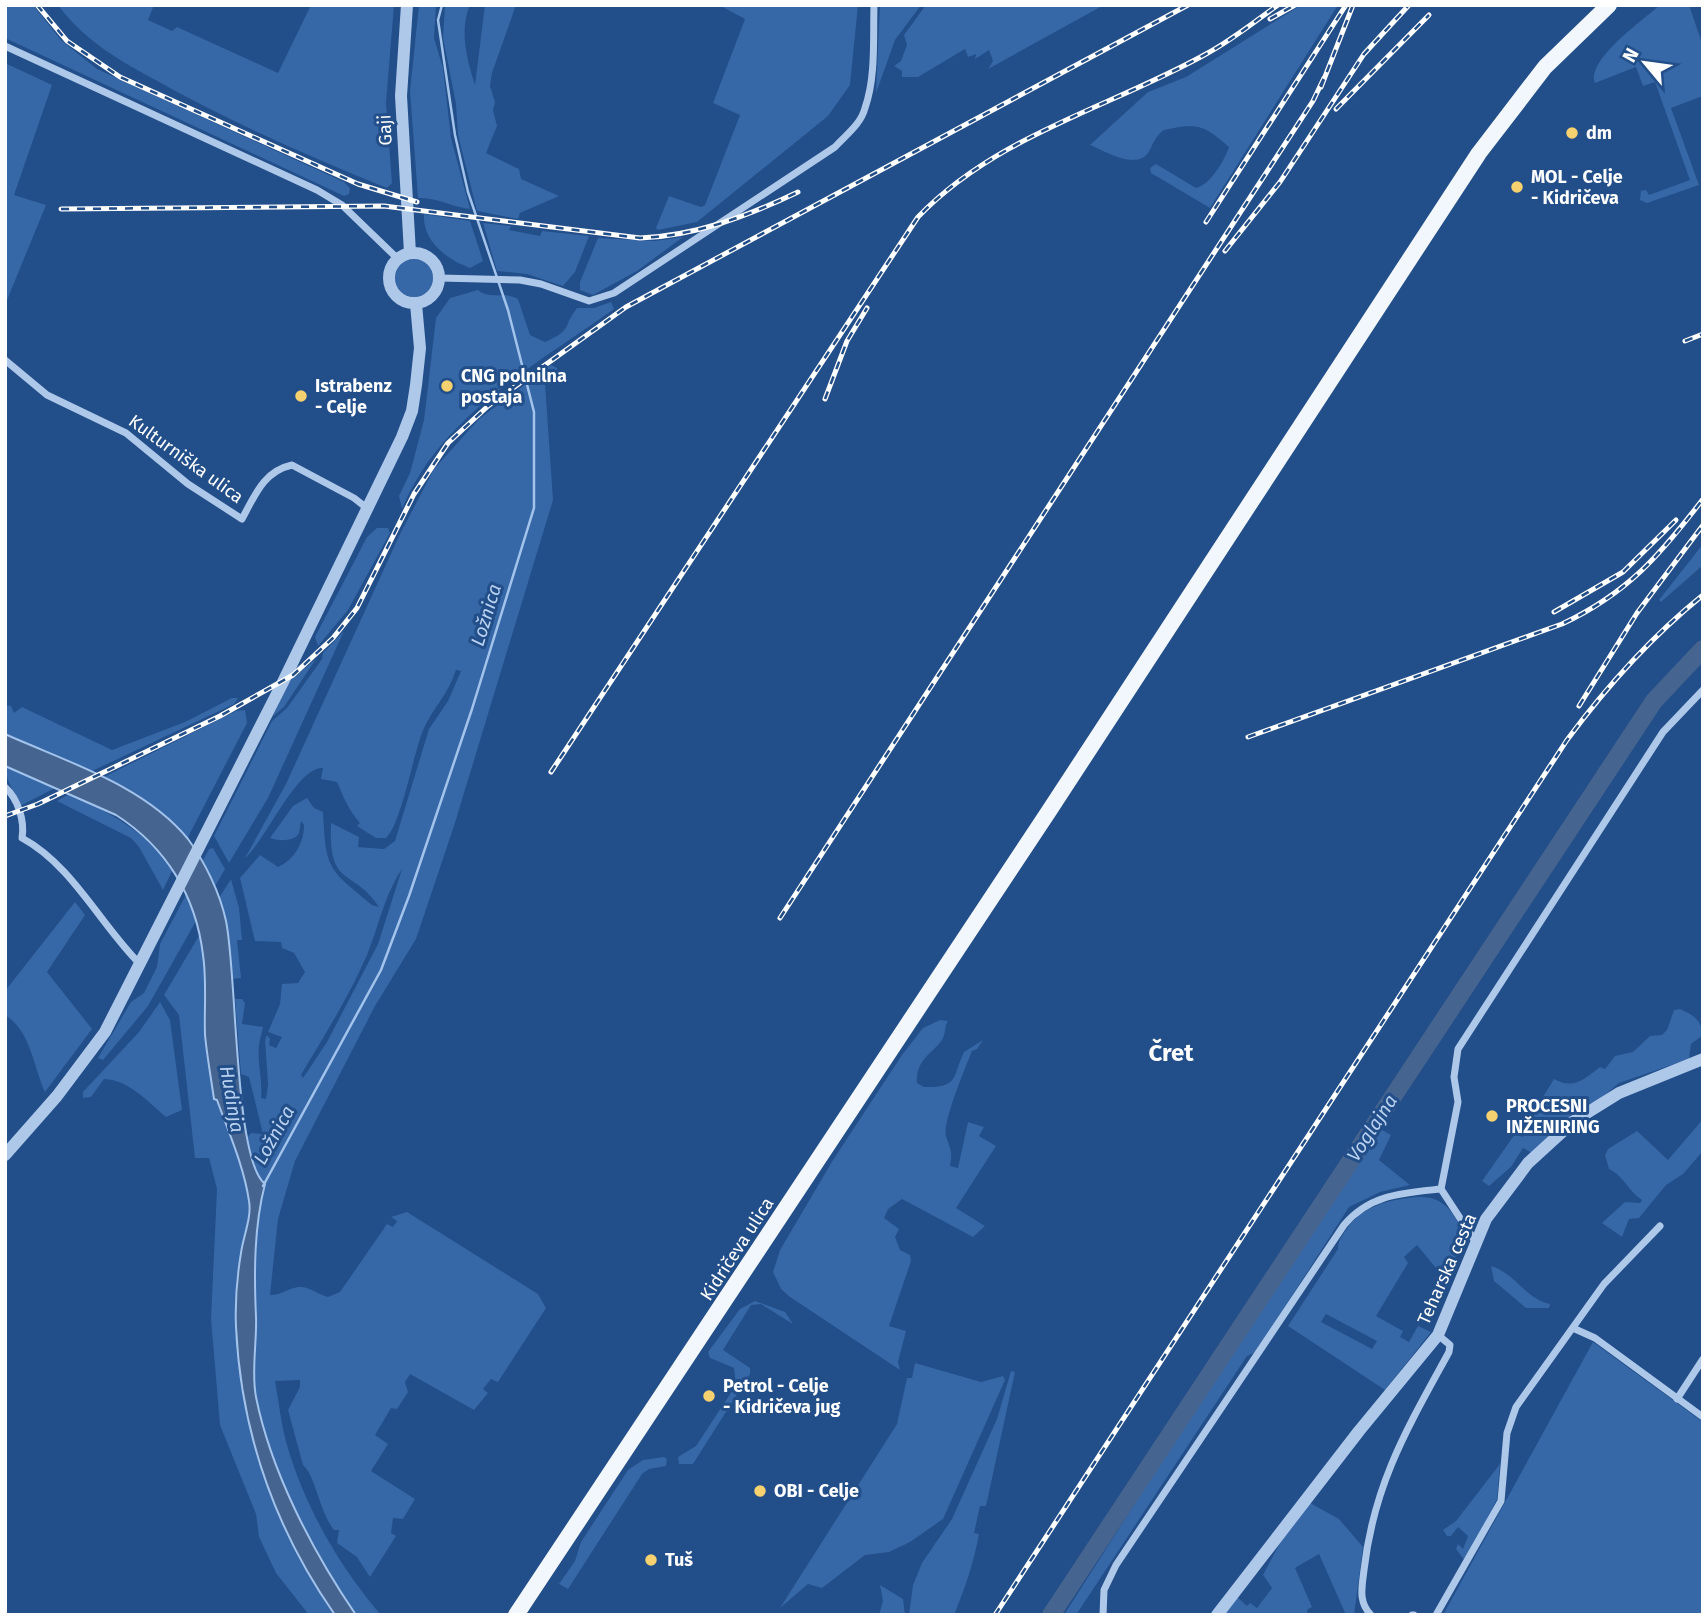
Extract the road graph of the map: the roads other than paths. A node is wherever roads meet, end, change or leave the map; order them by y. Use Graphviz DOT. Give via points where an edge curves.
graph roads {
  1 [pos="407,5"];
  2 [pos="874,5"];
  3 [pos="1609,5"];
  4 [pos="5,46"];
  5 [pos="404,256"];
  6 [pos="440,278"];
  7 [pos="416,304"];
  8 [pos="5,359"];
  9 [pos="369,510"];
  10 [pos="1703,690"];
  11 [pos="5,787"];
  12 [pos="139,964"];
  13 [pos="1703,1059"];
  14 [pos="5,1155"];
  15 [pos="1441,1189"];
  16 [pos="1660,1226"];
  17 [pos="1475,1241"];
  18 [pos="1574,1329"];
  19 [pos="1438,1335"];
  20 [pos="1703,1359"];
  21 [pos="1677,1399"];
  22 [pos="1703,1417"];
  23 [pos="517,1614"];
  24 [pos="1103,1615"];
  25 [pos="1217,1615"];
  26 [pos="1371,1615"];
  27 [pos="1436,1615"];
  1 -- 5 [label="street, Gaji" via="401,96"];
  2 -- 6 [label="street" via="871,74 857,125 835,146 614,293 598,301 520,280"];
  3 -- 23 [label="main road, Kidričeva ulica" via="1545,67 1479,152"];
  4 -- 5 [label="street" via="317,190"];
  5 -- 6 [label="street" via="426,256"];
  5 -- 7 [label="street" via="390,271 390,285 398,298"];
  6 -- 7 [label="street" via="433,296"];
  7 -- 9 [label="street" via="419,348 412,411"];
  8 -- 9 [label="street, Kulturniška ulica" via="47,395 126,433 188,484 242,519 262,482 278,468 292,465"];
  9 -- 12 [label="street"];
  10 -- 15 [label="street" via="1663,732 1458,1049 1454,1077 1458,1102"];
  11 -- 12 [label="street" via="21,814 22,838 41,848 58,866"];
  12 -- 14 [label="street" via="104,1032 57,1096"];
  13 -- 17 [label="street, Teharska cesta" via="1619,1093 1551,1140 1506,1190"];
  15 -- 17 [label="street"];
  15 -- 24 [label="street" via="1384,1197 1356,1211 1344,1225 1116,1565 1104,1590"];
  16 -- 18 [label="street" via="1605,1284"];
  17 -- 19 [label="street, Teharska cesta"];
  18 -- 21 [label="street" via="1595,1338"];
  18 -- 27 [label="street" via="1516,1407 1507,1433 1501,1501"];
  19 -- 25 [label="street, Teharska cesta"];
  19 -- 26 [label="street" via="1450,1345 1449,1352 1389,1465 1372,1522 1361,1595"];
  20 -- 21 [label="street"];
  21 -- 22 [label="street"];
}
